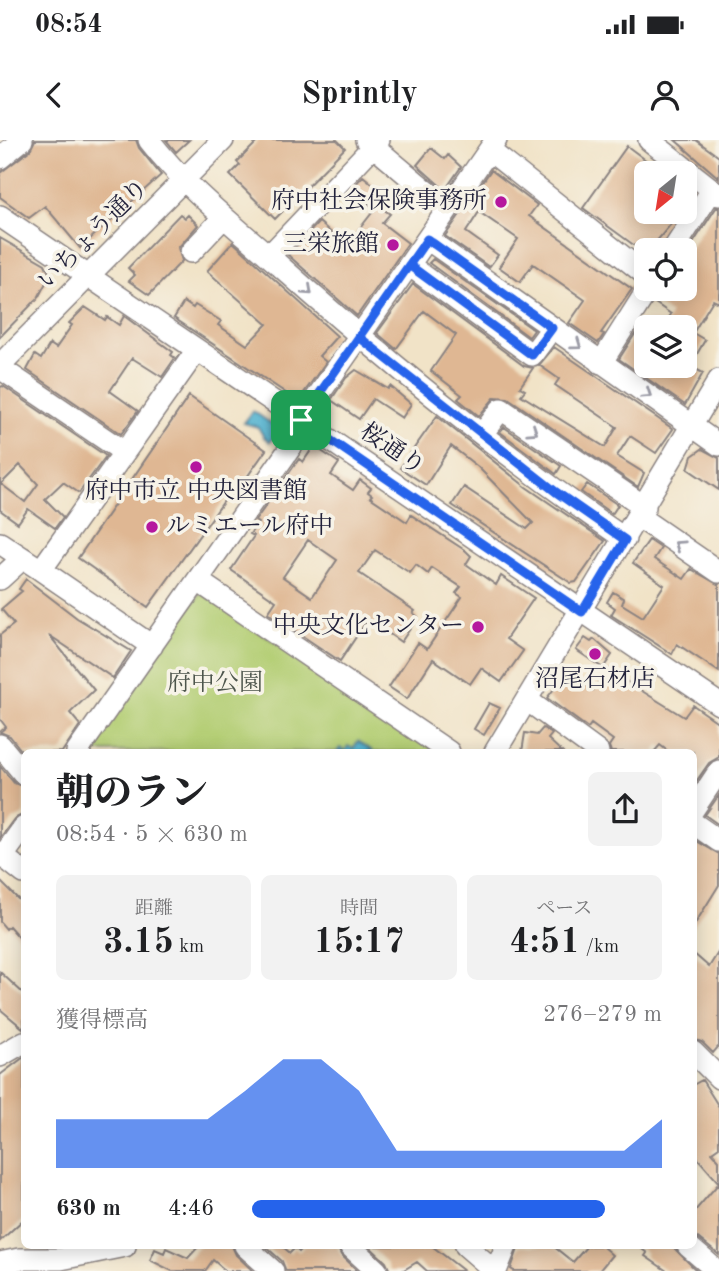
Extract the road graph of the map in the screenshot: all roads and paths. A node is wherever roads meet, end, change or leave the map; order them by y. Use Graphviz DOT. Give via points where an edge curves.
graph roads {
  1 [pos="22,140"];
  2 [pos="149,140"];
  3 [pos="223,140"];
  4 [pos="649,140"];
  5 [pos="373,142"];
  6 [pos="493,145"];
  7 [pos="0,158"];
  8 [pos="184,180"];
  9 [pos="716,193"];
  10 [pos="448,209"];
  11 [pos="0,216"];
  12 [pos="224,217"];
  13 [pos="682,238"];
  14 [pos="427,239"];
  15 [pos="191,252"];
  16 [pos="270,256"];
  17 [pos="409,265"];
  18 [pos="634,265"];
  19 [pos="91,276"];
  20 [pos="640,301"];
  21 [pos="552,328"];
  22 [pos="359,337"];
  23 [pos="197,350"];
  24 [pos="601,363"];
  25 [pos="0,366"];
  26 [pos="719,380"];
  27 [pos="304,422"];
  28 [pos="692,425"];
  29 [pos="483,433"];
  30 [pos="719,445"];
  31 [pos="124,452"];
  32 [pos="642,512"];
  33 [pos="625,540"];
  34 [pos="0,543"];
  35 [pos="32,564"];
  36 [pos="719,572"];
  37 [pos="0,579"];
  38 [pos="198,582"];
  39 [pos="582,612"];
  40 [pos="152,646"];
  41 [pos="527,700"];
  42 [pos="719,705"];
  43 [pos="0,745"];
  44 [pos="79,749"];
  45 [pos="445,749"];
  46 [pos="497,749"];
  47 [pos="594,749"];
  48 [pos="21,770"];
  49 [pos="719,771"];
  50 [pos="697,804"];
  51 [pos="697,826"];
  52 [pos="21,831"];
  53 [pos="719,841"];
  54 [pos="2,855"];
  55 [pos="21,871"];
  56 [pos="21,1044"];
  57 [pos="0,1056"];
  58 [pos="697,1056"];
  59 [pos="710,1071"];
  60 [pos="96,1249"];
  61 [pos="248,1249"];
  62 [pos="353,1249"];
  63 [pos="469,1249"];
  64 [pos="505,1249"];
  65 [pos="691,1249"];
  66 [pos="0,1263"];
  67 [pos="54,1265"];
  68 [pos="274,1271"];
  69 [pos="377,1271"];
  70 [pos="495,1271"];
  71 [pos="717,1271"];
  1 -- 7 [label="street"];
  2 -- 8 [label="street"];
  3 -- 8 [label="street, いちょう通り"];
  4 -- 9 [label="street"];
  5 -- 10 [label="street"];
  5 -- 16 [label="street"];
  6 -- 10 [label="street"];
  6 -- 18 [label="street"];
  8 -- 12 [label="street"];
  8 -- 19 [label="street, いちょう通り"];
  9 -- 13 [label="street"];
  10 -- 14 [label="street"];
  11 -- 19 [label="street, 桜通り"];
  12 -- 15 [label="street"];
  12 -- 16 [label="street"];
  14 -- 17 [label="street"];
  14 -- 21 [label="street"];
  16 -- 22 [label="street, one-way"];
  17 -- 21 [label="street" via="532,355"];
  17 -- 22 [label="street"];
  19 -- 23 [label="street, 桜通り"];
  19 -- 25 [label="street, いちょう通り"];
  20 -- 24 [label="street"];
  21 -- 24 [label="street, one-way"];
  22 -- 27 [label="street"];
  22 -- 29 [label="street"];
  23 -- 27 [label="street, 桜通り"];
  23 -- 31 [label="street"];
  24 -- 28 [label="street, one-way"];
  25 -- 31 [label="street"];
  26 -- 28 [label="street"];
  27 -- 38 [label="street"];
  27 -- 39 [label="street, 桜通り"];
  28 -- 30 [label="street"];
  28 -- 32 [label="street"];
  29 -- 32 [label="street, one-way" via="501,409"];
  29 -- 33 [label="street"];
  31 -- 35 [label="street"];
  32 -- 33 [label="street"];
  36 -- 32 [label="street, one-way"];
  33 -- 39 [label="street"];
  34 -- 35 [label="street"];
  35 -- 37 [label="street"];
  35 -- 40 [label="street"];
  38 -- 40 [label="street"];
  38 -- 45 [label="street"];
  39 -- 41 [label="street"];
  39 -- 42 [label="street, 桜通り"];
  40 -- 44 [label="street"];
  41 -- 46 [label="street"];
  41 -- 47 [label="street"];
  43 -- 48 [label="street"];
  49 -- 50 [label="street"];
  51 -- 53 [label="street"];
  52 -- 54 [label="street"];
  54 -- 55 [label="street"];
  56 -- 57 [label="street"];
  58 -- 59 [label="street"];
  60 -- 67 [label="street"];
  61 -- 68 [label="street"];
  62 -- 69 [label="street"];
  63 -- 70 [label="street"];
  64 -- 70 [label="street"];
  65 -- 71 [label="street"];
  66 -- 67 [label="street" via="19,1259"];
}
